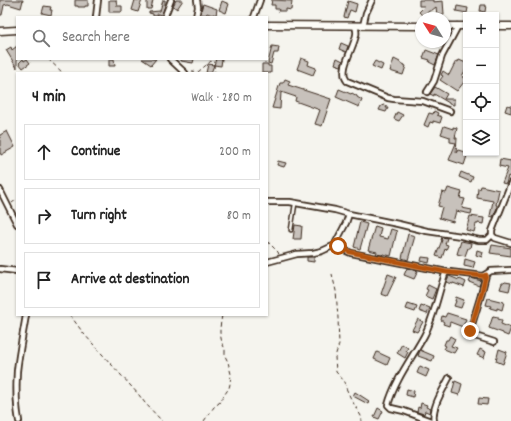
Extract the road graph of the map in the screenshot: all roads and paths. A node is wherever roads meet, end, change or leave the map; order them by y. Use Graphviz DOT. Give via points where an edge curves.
graph roads {
  1 [pos="98,0"];
  2 [pos="171,0"];
  3 [pos="197,0"];
  4 [pos="260,0"];
  5 [pos="372,0"];
  6 [pos="96,16"];
  7 [pos="165,16"];
  8 [pos="196,16"];
  9 [pos="254,16"];
  10 [pos="268,26"];
  11 [pos="355,26"];
  12 [pos="363,26"];
  13 [pos="415,26"];
  14 [pos="451,26"];
  15 [pos="458,26"];
  16 [pos="463,26"];
  17 [pos="499,26"];
  18 [pos="511,26"];
  19 [pos="16,30"];
  20 [pos="0,31"];
  21 [pos="49,60"];
  22 [pos="171,60"];
  23 [pos="62,72"];
  24 [pos="184,72"];
  25 [pos="198,72"];
  26 [pos="215,72"];
  27 [pos="427,92"];
  28 [pos="450,111"];
  29 [pos="511,183"];
  30 [pos="0,190"];
  31 [pos="268,202"];
  32 [pos="295,203"];
  33 [pos="349,214"];
  34 [pos="16,222"];
  35 [pos="291,230"];
  36 [pos="492,235"];
  37 [pos="268,242"];
  38 [pos="511,243"];
  39 [pos="337,244"];
  40 [pos="280,259"];
  41 [pos="268,262"];
  42 [pos="0,269"];
  43 [pos="16,270"];
  44 [pos="511,270"];
  45 [pos="446,272"];
  46 [pos="332,274"];
  47 [pos="486,275"];
  48 [pos="26,316"];
  49 [pos="71,316"];
  50 [pos="222,316"];
  51 [pos="494,342"];
  52 [pos="449,378"];
  53 [pos="19,421"];
  54 [pos="162,421"];
  55 [pos="204,421"];
  56 [pos="362,421"];
  57 [pos="432,421"];
  1 -- 6 [label="street"];
  2 -- 7 [label="street"];
  3 -- 8 [label="street"];
  4 -- 9 [label="street"];
  5 -- 12 [label="street"];
  10 -- 11 [label="street"];
  11 -- 12 [label="street"];
  11 -- 28 [label="street" via="356,35 344,71 347,81 388,98 423,101"];
  12 -- 13 [label="street"];
  14 -- 15 [label="street"];
  15 -- 16 [label="street"];
  15 -- 27 [label="street"];
  17 -- 18 [label="street"];
  19 -- 20 [label="street"];
  21 -- 23 [label="path"];
  22 -- 24 [label="street"];
  25 -- 26 [label="path" via="211,61"];
  29 -- 36 [label="street"];
  30 -- 34 [label="street"];
  31 -- 32 [label="street"];
  32 -- 33 [label="street"];
  32 -- 35 [label="lane"];
  33 -- 36 [label="street" via="479,240 487,240"];
  33 -- 39 [label="street"];
  36 -- 38 [label="street"];
  37 -- 40 [label="path" via="278,252"];
  39 -- 40 [label="street" via="322,251"];
  39 -- 45 [label="street" via="350,252"];
  40 -- 41 [label="street"];
  42 -- 43 [label="street"];
  44 -- 47 [label="street" via="490,271"];
  45 -- 47 [label="street"];
  45 -- 57 [label="street" via="424,334 397,382 388,405"];
  46 -- 56 [label="path" via="338,318 336,372 345,382"];
  47 -- 51 [label="street" via="470,331 472,335"];
  48 -- 53 [label="street" via="17,378"];
  49 -- 54 [label="path"];
  50 -- 55 [label="path" via="220,333 225,349 224,356 228,362 230,384 220,403"];
  52 -- 57 [label="street" via="436,405"];
}
